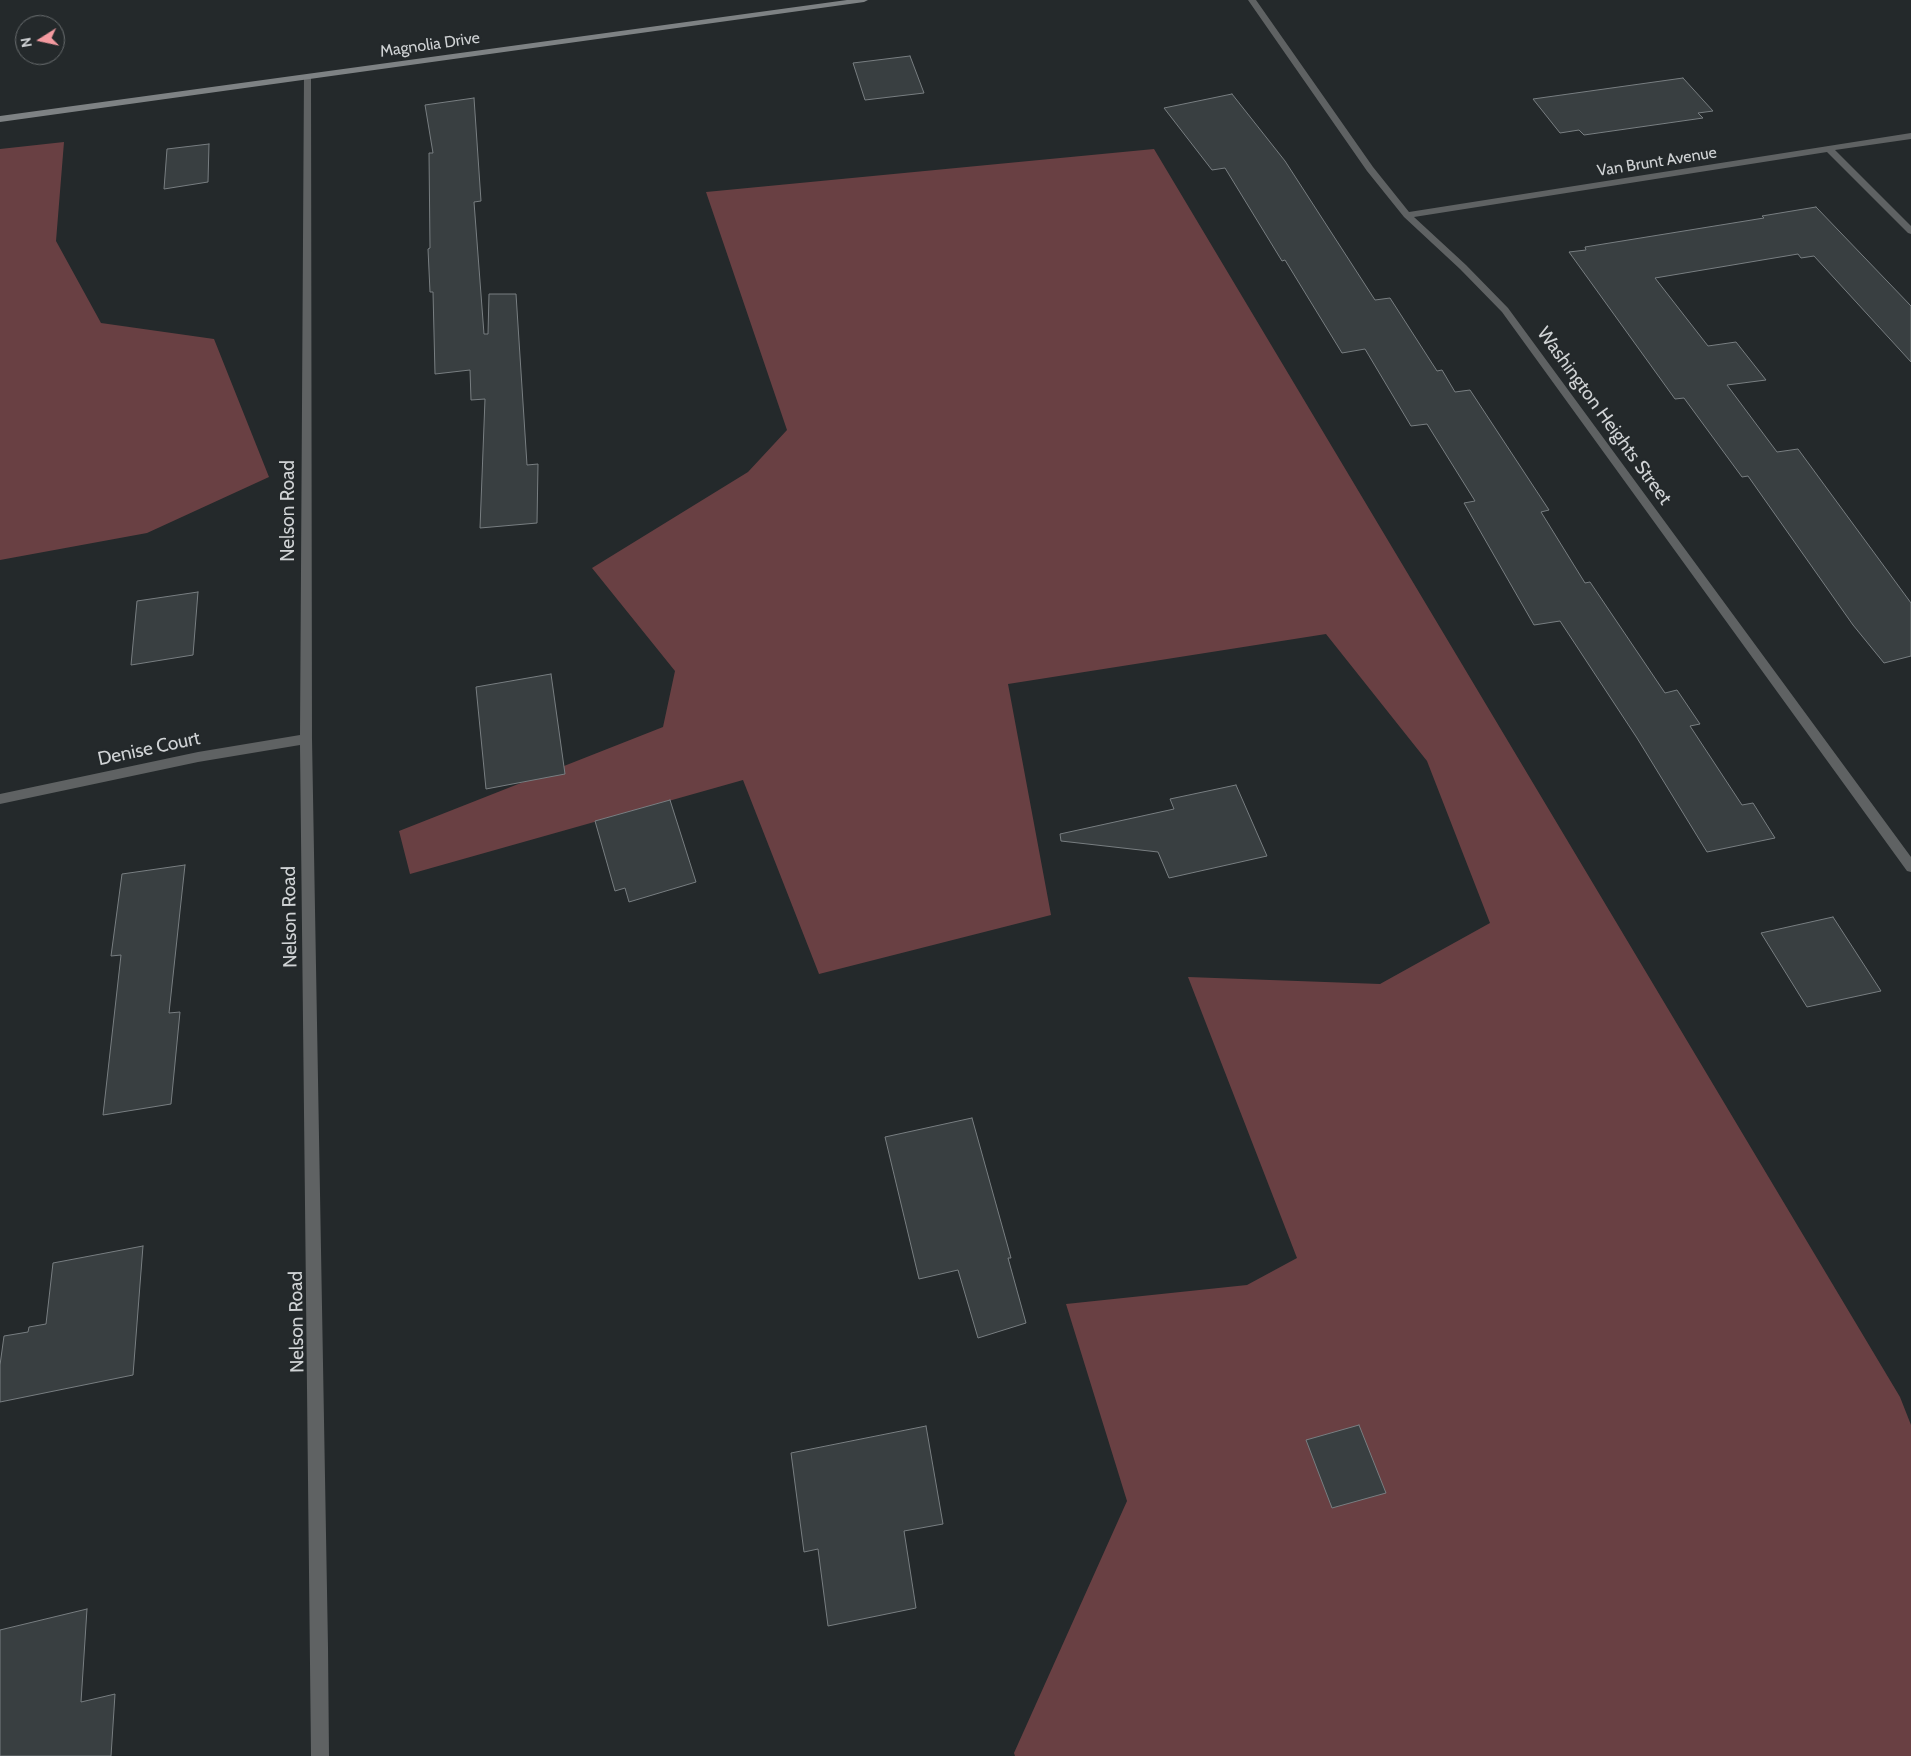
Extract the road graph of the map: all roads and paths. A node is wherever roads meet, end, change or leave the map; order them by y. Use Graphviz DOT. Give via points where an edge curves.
graph roads {
  1 [pos="864,0"];
  2 [pos="1252,0"];
  3 [pos="307,77"];
  4 [pos="0,118"];
  5 [pos="1911,136"];
  6 [pos="1830,150"];
  7 [pos="1407,216"];
  8 [pos="1911,231"];
  9 [pos="306,739"];
  10 [pos="0,799"];
  11 [pos="1911,867"];
  12 [pos="320,1756"];
  1 -- 3 [label="street, Magnolia Drive"];
  2 -- 7 [label="street, Washington Heights Street" via="1370,169"];
  3 -- 4 [label="street, Magnolia Drive"];
  3 -- 9 [label="street, Nelson Road"];
  5 -- 6 [label="street, Van Brunt Avenue"];
  6 -- 7 [label="street, Van Brunt Avenue"];
  6 -- 8 [label="street"];
  7 -- 11 [label="street, Washington Heights Street" via="1504,310"];
  9 -- 10 [label="street, Denise Court" via="198,757"];
  9 -- 12 [label="street, Nelson Road"];
}
